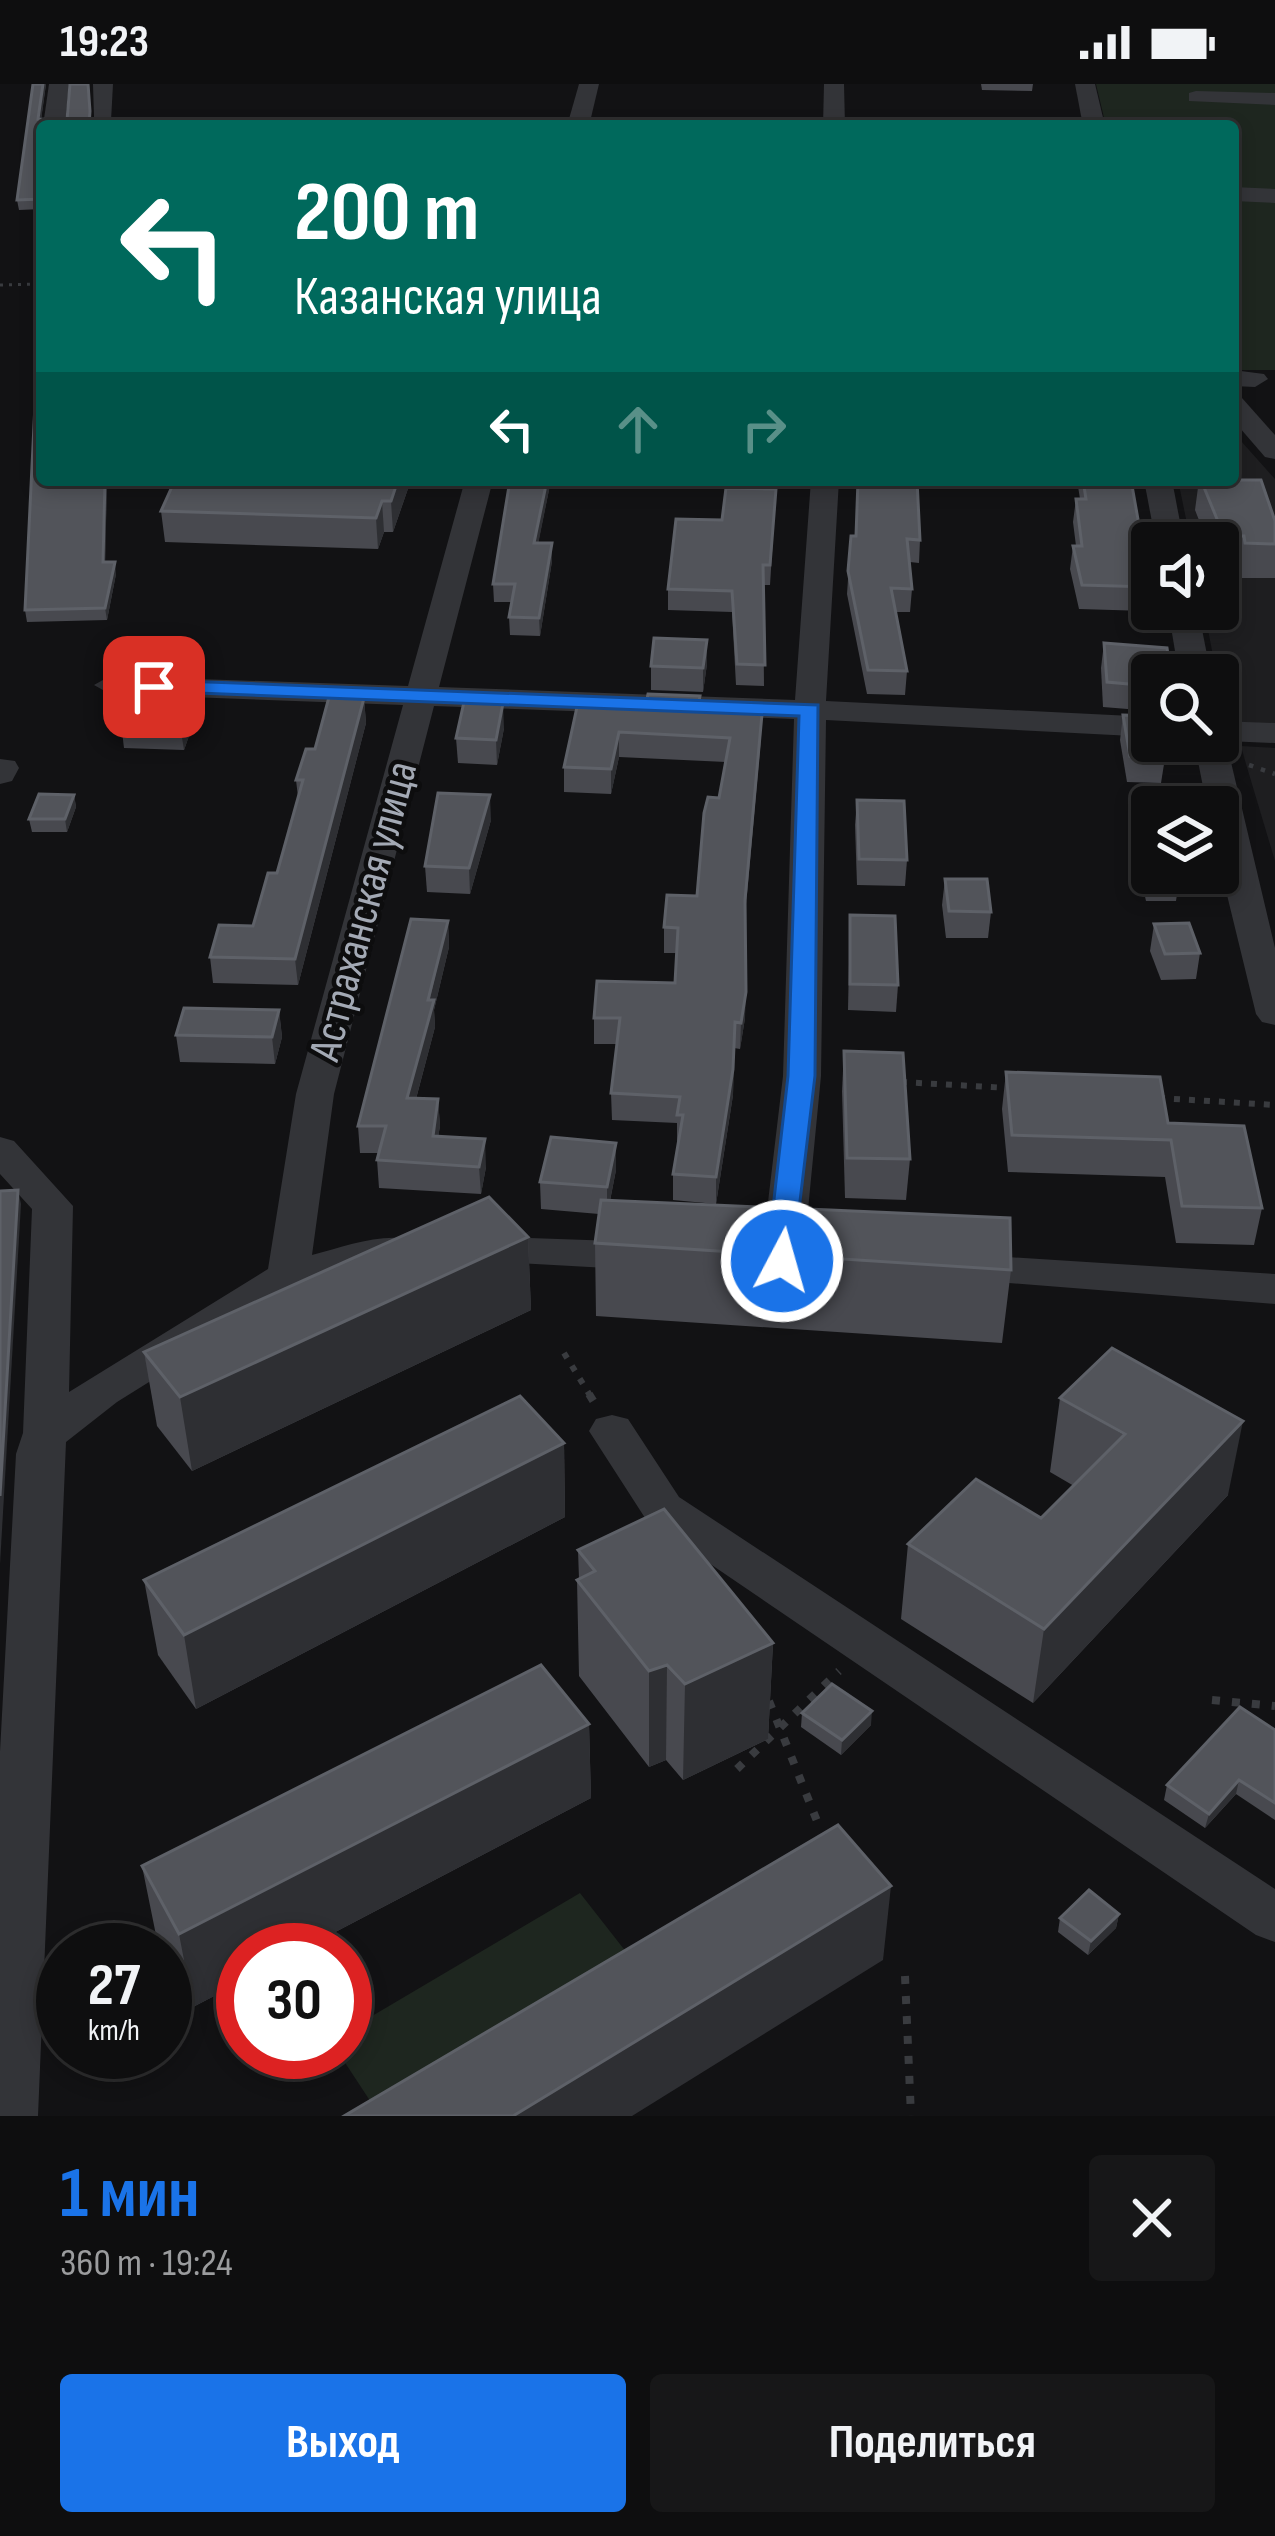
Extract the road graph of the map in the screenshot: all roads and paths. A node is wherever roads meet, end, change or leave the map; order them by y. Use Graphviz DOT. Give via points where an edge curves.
graph roads {
  1 [pos="58,84"];
  2 [pos="103,84"];
  3 [pos="590,84"];
  4 [pos="834,84"];
  5 [pos="1085,84"];
  6 [pos="1196,97"];
  7 [pos="1275,99"];
  8 [pos="104,117"];
  9 [pos="55,120"];
  10 [pos="580,120"];
  11 [pos="834,120"];
  12 [pos="1093,120"];
  13 [pos="1239,194"];
  14 [pos="1275,196"];
  15 [pos="36,284"];
  16 [pos="0,285"];
  17 [pos="1239,411"];
  18 [pos="1275,451"];
  19 [pos="477,486"];
  20 [pos="825,486"];
  21 [pos="1159,486"];
  22 [pos="1166,522"];
  23 [pos="110,685"];
  24 [pos="419,699"];
  25 [pos="810,710"];
  26 [pos="1131,726"];
  27 [pos="1239,732"];
  28 [pos="1275,734"];
  29 [pos="1215,762"];
  30 [pos="1275,1014"];
  31 [pos="897,1082"];
  32 [pos="1015,1089"];
  33 [pos="1157,1097"];
  34 [pos="1275,1105"];
  35 [pos="0,1150"];
  36 [pos="692,1258"];
  37 [pos="737,1259"];
  38 [pos="782,1261"];
  39 [pos="826,1263"];
  40 [pos="915,1266"];
  41 [pos="288,1276"];
  42 [pos="1275,1289"];
  43 [pos="564,1353"];
  44 [pos="612,1430"];
  45 [pos="46,1433"];
  46 [pos="866,1645"];
  47 [pos="763,1685"];
  48 [pos="1212,1700"];
  49 [pos="1275,1706"];
  50 [pos="779,1728"];
  51 [pos="737,1768"];
  52 [pos="821,1831"];
  53 [pos="1275,1918"];
  54 [pos="905,1976"];
  55 [pos="9,2116"];
  56 [pos="911,2116"];
  1 -- 9 [label="street"];
  2 -- 8 [label="street"];
  3 -- 10 [label="street"];
  4 -- 11 [label="street"];
  5 -- 12 [label="street"];
  6 -- 7 [label="street"];
  13 -- 14 [label="street"];
  15 -- 16 [label="path"];
  17 -- 18 [label="street"];
  19 -- 24 [label="street, Астраханская улица"];
  20 -- 25 [label="street"];
  21 -- 22 [label="street"];
  23 -- 24 [label="street"];
  24 -- 25 [label="street"];
  24 -- 41 [label="street, Астраханская улица" via="315,1094"];
  25 -- 26 [label="street"];
  25 -- 38 [label="street" via="802,1076"];
  27 -- 28 [label="street"];
  29 -- 30 [label="street"];
  31 -- 32 [label="path"];
  33 -- 34 [label="path"];
  35 -- 45 [label="street" via="52,1206"];
  36 -- 41 [label="street" via="377,1252"];
  37 -- 38 [label="street"];
  38 -- 39 [label="street"];
  40 -- 42 [label="street"];
  41 -- 45 [label="street"];
  43 -- 44 [label="path"];
  44 -- 46 [label="street" via="663,1509"];
  45 -- 55 [label="street"];
  46 -- 50 [label="path"];
  46 -- 53 [label="street"];
  47 -- 50 [label="path"];
  48 -- 49 [label="path"];
  50 -- 51 [label="path"];
  50 -- 52 [label="path"];
  54 -- 56 [label="path"];
}
